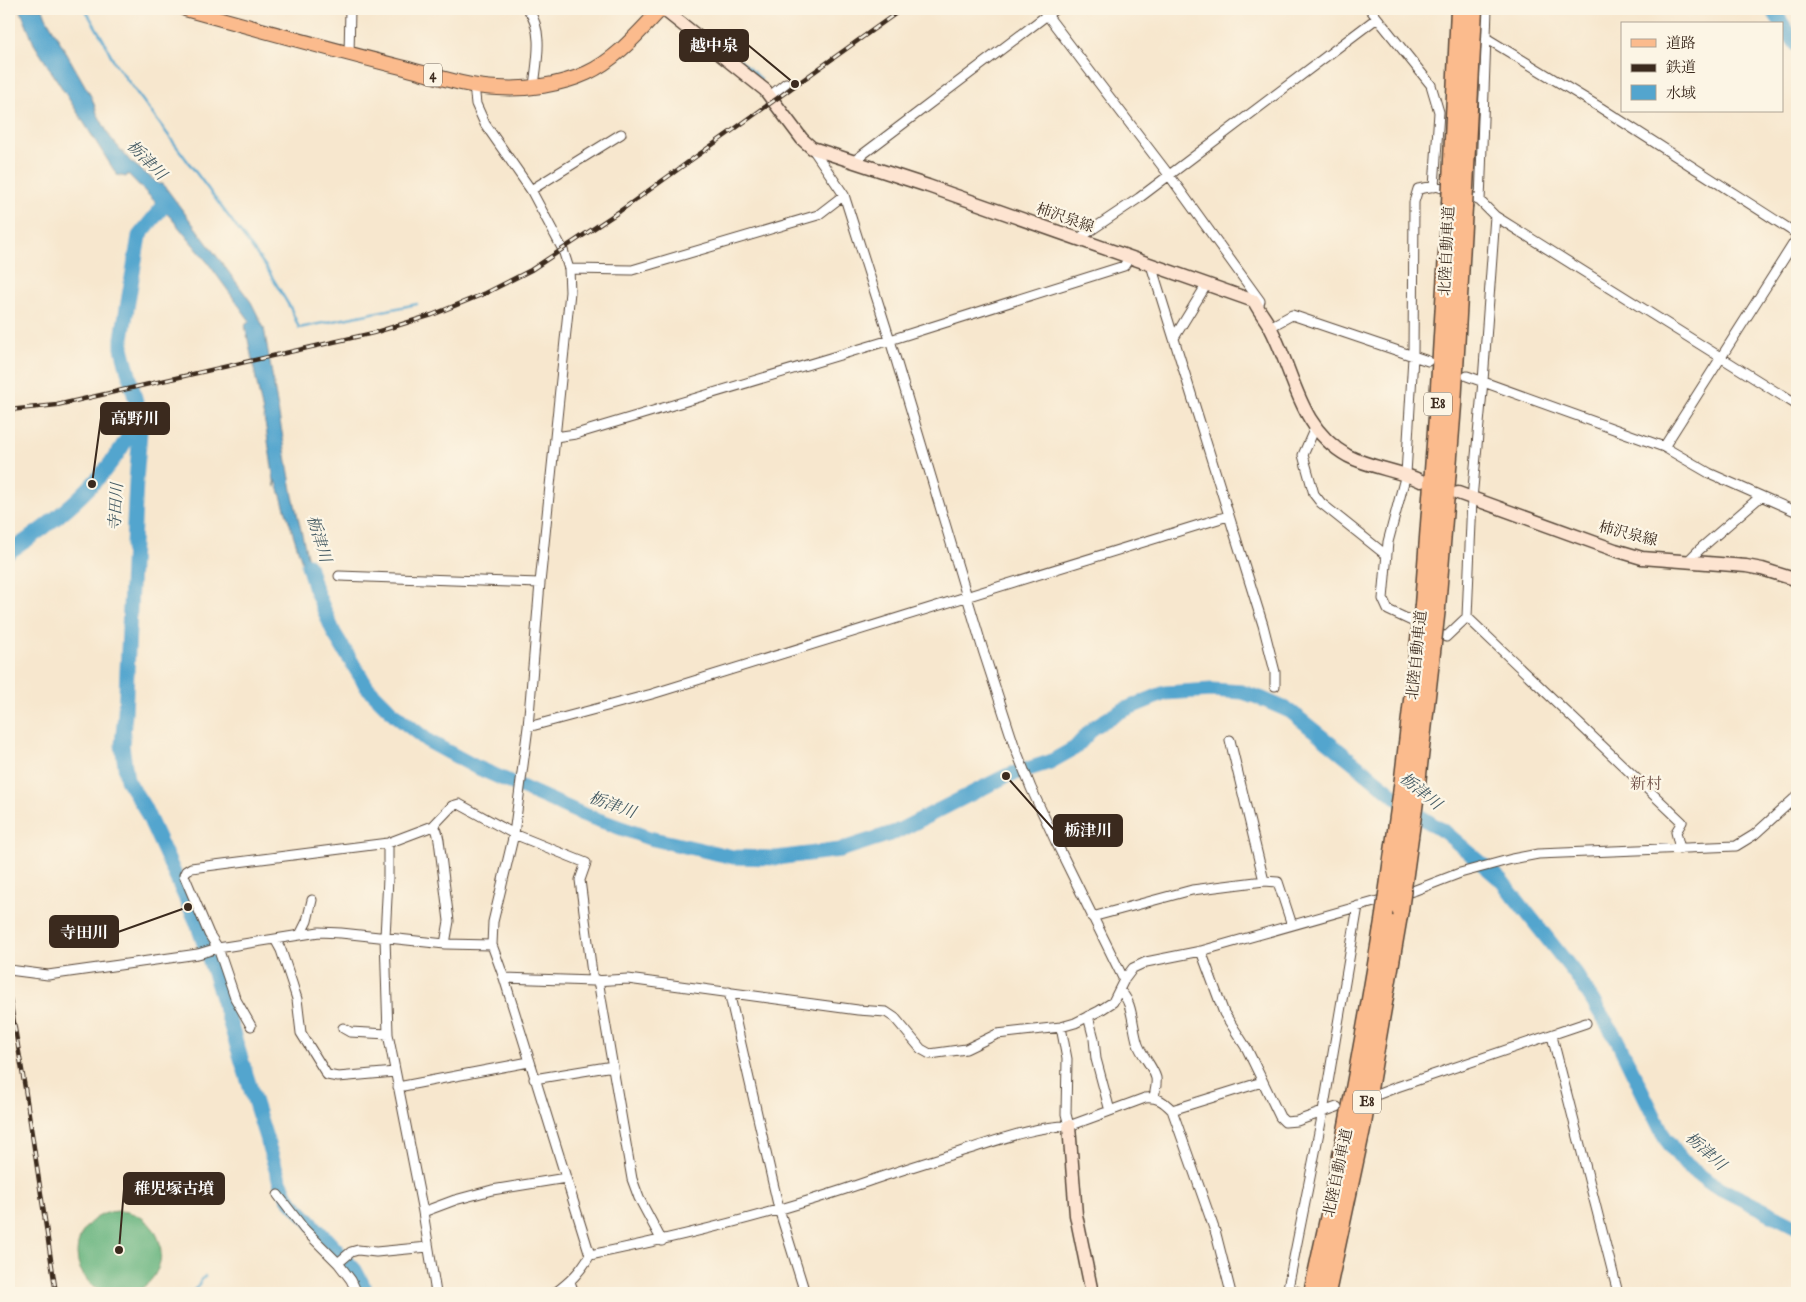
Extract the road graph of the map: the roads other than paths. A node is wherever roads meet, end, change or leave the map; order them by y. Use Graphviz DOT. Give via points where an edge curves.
graph roads {
  1 [pos="185,9"];
  2 [pos="350,9"];
  3 [pos="528,9"];
  4 [pos="662,9"];
  5 [pos="1370,9"];
  6 [pos="1459,9"];
  7 [pos="1474,9"];
  8 [pos="1487,9"];
  9 [pos="1051,12"];
  10 [pos="1377,18"];
  11 [pos="1486,38"];
  12 [pos="349,54"];
  13 [pos="786,84"];
  14 [pos="474,85"];
  15 [pos="534,86"];
  16 [pos="770,96"];
  17 [pos="621,134"];
  18 [pos="812,148"];
  19 [pos="854,161"];
  20 [pos="1169,175"];
  21 [pos="1434,186"];
  22 [pos="531,190"];
  23 [pos="844,195"];
  24 [pos="1480,201"];
  25 [pos="1457,205"];
  26 [pos="1495,216"];
  27 [pos="1797,234"];
  28 [pos="1797,238"];
  29 [pos="1078,239"];
  30 [pos="1130,257"];
  31 [pos="1150,265"];
  32 [pos="569,269"];
  33 [pos="1207,284"];
  34 [pos="1258,309"];
  35 [pos="1270,327"];
  36 [pos="1174,338"];
  37 [pos="890,340"];
  38 [pos="1413,357"];
  39 [pos="1720,357"];
  40 [pos="1428,361"];
  41 [pos="1467,376"];
  42 [pos="1483,381"];
  43 [pos="1797,405"];
  44 [pos="1315,428"];
  45 [pos="555,437"];
  46 [pos="1664,447"];
  47 [pos="1406,474"];
  48 [pos="1421,481"];
  49 [pos="1458,494"];
  50 [pos="1760,497"];
  51 [pos="1472,499"];
  52 [pos="1797,512"];
  53 [pos="1228,516"];
  54 [pos="1386,555"];
  55 [pos="1688,561"];
  56 [pos="339,576"];
  57 [pos="1797,580"];
  58 [pos="540,583"];
  59 [pos="968,596"];
  60 [pos="1467,617"];
  61 [pos="1275,686"];
  62 [pos="528,727"];
  63 [pos="1230,740"];
  64 [pos="1797,796"];
  65 [pos="433,826"];
  66 [pos="514,834"];
  67 [pos="388,843"];
  68 [pos="1680,849"];
  69 [pos="1264,881"];
  70 [pos="312,900"];
  71 [pos="1358,906"];
  72 [pos="1392,913"];
  73 [pos="1092,917"];
  74 [pos="1292,925"];
  75 [pos="300,935"];
  76 [pos="385,937"];
  77 [pos="275,938"];
  78 [pos="445,944"];
  79 [pos="492,945"];
  80 [pos="218,948"];
  81 [pos="1201,951"];
  82 [pos="9,970"];
  83 [pos="504,978"];
  84 [pos="596,980"];
  85 [pos="1124,980"];
  86 [pos="1118,990"];
  87 [pos="729,992"];
  88 [pos="1088,1016"];
  89 [pos="1586,1023"];
  90 [pos="251,1026"];
  91 [pos="1061,1027"];
  92 [pos="343,1028"];
  93 [pos="388,1034"];
  94 [pos="1552,1036"];
  95 [pos="529,1062"];
  96 [pos="613,1066"];
  97 [pos="396,1072"];
  98 [pos="534,1080"];
  99 [pos="1262,1082"];
  100 [pos="398,1087"];
  101 [pos="1379,1094"];
  102 [pos="1154,1097"];
  103 [pos="1337,1107"];
  104 [pos="1172,1110"];
  105 [pos="1110,1111"];
  106 [pos="1323,1112"];
  107 [pos="1069,1126"];
  108 [pos="566,1178"];
  109 [pos="278,1195"];
  110 [pos="779,1209"];
  111 [pos="423,1212"];
  112 [pos="662,1241"];
  113 [pos="428,1247"];
  114 [pos="590,1255"];
  115 [pos="338,1263"];
  116 [pos="570,1282"];
  117 [pos="1288,1291"];
  118 [pos="357,1293"];
  119 [pos="436,1293"];
  120 [pos="555,1293"];
  121 [pos="574,1293"];
  122 [pos="805,1293"];
  123 [pos="1092,1293"];
  124 [pos="1231,1293"];
  125 [pos="1300,1293"];
  126 [pos="1312,1293"];
  127 [pos="1327,1293"];
  128 [pos="1618,1293"];
  1 -- 12 [label="main road, 4"];
  2 -- 12 [label="street"];
  3 -- 15 [label="street" via="534,18 539,42"];
  4 -- 15 [label="main road, 4" via="615,56 587,73"];
  4 -- 16 [label="main road"];
  5 -- 10 [label="street"];
  6 -- 25 [label="highway, 北陸自動車道 / E8, bridge"];
  7 -- 25 [label="highway, 北陸自動車道 / E8, bridge"];
  8 -- 11 [label="street"];
  9 -- 19 [label="street"];
  9 -- 20 [label="street"];
  10 -- 20 [label="street"];
  10 -- 21 [label="street" via="1430,85 1439,112"];
  11 -- 24 [label="street"];
  11 -- 27 [label="street"];
  12 -- 14 [label="main road, 4"];
  13 -- 16 [label="street"];
  14 -- 15 [label="main road, 4" via="497,88"];
  14 -- 22 [label="street" via="476,104 485,124"];
  16 -- 18 [label="main road"];
  17 -- 22 [label="street"];
  18 -- 19 [label="main road, 柿沢泉線"];
  18 -- 23 [label="street"];
  19 -- 29 [label="main road, 柿沢泉線"];
  20 -- 29 [label="street"];
  20 -- 34 [label="street" via="1260,300"];
  21 -- 24 [label="street"];
  21 -- 38 [label="street" via="1418,189 1414,202"];
  22 -- 32 [label="street" via="563,250"];
  23 -- 32 [label="street" via="818,215 632,270"];
  23 -- 37 [label="street"];
  24 -- 26 [label="street"];
  25 -- 72 [label="highway, 北陸自動車道 / E8, bridge" via="1452,405 1430,606 1402,786"];
  26 -- 39 [label="street"];
  26 -- 42 [label="street"];
  28 -- 39 [label="street"];
  29 -- 30 [label="main road, 柿沢泉線"];
  30 -- 31 [label="main road, 柿沢泉線"];
  30 -- 37 [label="street" via="1124,266"];
  31 -- 33 [label="main road, 柿沢泉線"];
  31 -- 36 [label="street"];
  32 -- 45 [label="street" via="570,292"];
  33 -- 34 [label="main road, 柿沢泉線" via="1254,301"];
  33 -- 36 [label="street"];
  34 -- 35 [label="main road, 柿沢泉線"];
  35 -- 38 [label="street" via="1292,314"];
  35 -- 44 [label="main road, 柿沢泉線"];
  36 -- 53 [label="street"];
  37 -- 45 [label="street" via="576,434"];
  37 -- 59 [label="street"];
  38 -- 40 [label="street"];
  38 -- 47 [label="street"];
  39 -- 43 [label="street"];
  39 -- 46 [label="street"];
  41 -- 42 [label="street"];
  42 -- 46 [label="street"];
  42 -- 51 [label="street"];
  44 -- 47 [label="main road, 柿沢泉線" via="1350,457"];
  44 -- 54 [label="street" via="1303,455 1314,494 1321,504"];
  45 -- 58 [label="street"];
  46 -- 50 [label="street"];
  47 -- 48 [label="main road, 柿沢泉線"];
  47 -- 54 [label="street"];
  49 -- 51 [label="main road, 柿沢泉線"];
  50 -- 52 [label="street"];
  50 -- 55 [label="street"];
  51 -- 55 [label="main road, 柿沢泉線" via="1642,558"];
  51 -- 60 [label="street"];
  53 -- 59 [label="street"];
  53 -- 61 [label="street" via="1265,634 1275,672"];
  54 -- 60 [label="street" via="1383,599 1388,610 1446,636"];
  55 -- 57 [label="main road, 柿沢泉線" via="1746,566"];
  56 -- 58 [label="street"];
  58 -- 62 [label="street"];
  59 -- 62 [label="street" via="652,694"];
  59 -- 73 [label="street" via="1014,745"];
  60 -- 68 [label="street" via="1682,822 1676,832"];
  62 -- 66 [label="street"];
  63 -- 69 [label="street"];
  64 -- 68 [label="street" via="1754,835 1736,846"];
  65 -- 66 [label="street" via="458,804"];
  65 -- 67 [label="street"];
  65 -- 78 [label="street" via="439,840 448,906"];
  66 -- 79 [label="street" via="493,922"];
  66 -- 84 [label="street" via="586,863 580,880"];
  67 -- 76 [label="street"];
  67 -- 80 [label="street" via="186,871 184,876"];
  68 -- 71 [label="street" via="1538,854 1460,873 1414,891"];
  69 -- 73 [label="street" via="1192,890"];
  69 -- 74 [label="street" via="1278,882"];
  70 -- 75 [label="street"];
  71 -- 74 [label="street"];
  71 -- 106 [label="street"];
  72 -- 126 [label="highway, 北陸自動車道 / E8"];
  72 -- 127 [label="highway, 北陸自動車道 / E8" via="1363,1124"];
  73 -- 85 [label="street"];
  74 -- 81 [label="street"];
  75 -- 76 [label="street" via="334,932"];
  75 -- 77 [label="street"];
  76 -- 78 [label="street"];
  76 -- 93 [label="street"];
  77 -- 80 [label="street"];
  77 -- 97 [label="street" via="297,999 301,1033 327,1075"];
  78 -- 79 [label="street"];
  79 -- 83 [label="street"];
  80 -- 82 [label="street" via="198,954 48,975"];
  80 -- 90 [label="street" via="235,998"];
  81 -- 85 [label="street" via="1146,962 1133,968"];
  81 -- 99 [label="street" via="1224,1013 1247,1049"];
  83 -- 84 [label="street"];
  83 -- 95 [label="street"];
  84 -- 87 [label="street" via="628,979"];
  84 -- 96 [label="street"];
  85 -- 86 [label="street"];
  86 -- 88 [label="street" via="1113,1002"];
  86 -- 102 [label="street" via="1128,1001 1139,1047 1155,1076"];
  87 -- 91 [label="street" via="886,1012 921,1049 930,1054 966,1049 997,1034"];
  87 -- 110 [label="street"];
  88 -- 91 [label="street"];
  88 -- 105 [label="street"];
  89 -- 94 [label="street"];
  91 -- 107 [label="street" via="1068,1059 1066,1114"];
  92 -- 93 [label="street" via="350,1032"];
  93 -- 97 [label="street"];
  94 -- 101 [label="street"];
  94 -- 128 [label="street"];
  95 -- 98 [label="street"];
  95 -- 100 [label="street"];
  96 -- 98 [label="street"];
  96 -- 112 [label="street" via="632,1179"];
  97 -- 100 [label="street"];
  98 -- 108 [label="street"];
  99 -- 104 [label="street"];
  99 -- 106 [label="street" via="1285,1122"];
  100 -- 111 [label="street"];
  102 -- 104 [label="street"];
  102 -- 105 [label="street"];
  103 -- 106 [label="street"];
  104 -- 124 [label="street" via="1216,1234"];
  105 -- 107 [label="street"];
  106 -- 117 [label="street"];
  107 -- 110 [label="street" via="1010,1136"];
  107 -- 123 [label="main road" via="1076,1215"];
  108 -- 111 [label="street" via="492,1190"];
  108 -- 114 [label="street"];
  109 -- 115 [label="street" via="304,1229"];
  110 -- 112 [label="street"];
  110 -- 122 [label="street"];
  111 -- 113 [label="street"];
  112 -- 114 [label="street"];
  113 -- 115 [label="street" via="376,1252 358,1250"];
  113 -- 119 [label="street"];
  114 -- 116 [label="street"];
  115 -- 118 [label="street"];
  116 -- 120 [label="street"];
  116 -- 121 [label="street"];
  117 -- 125 [label="street"];
}
